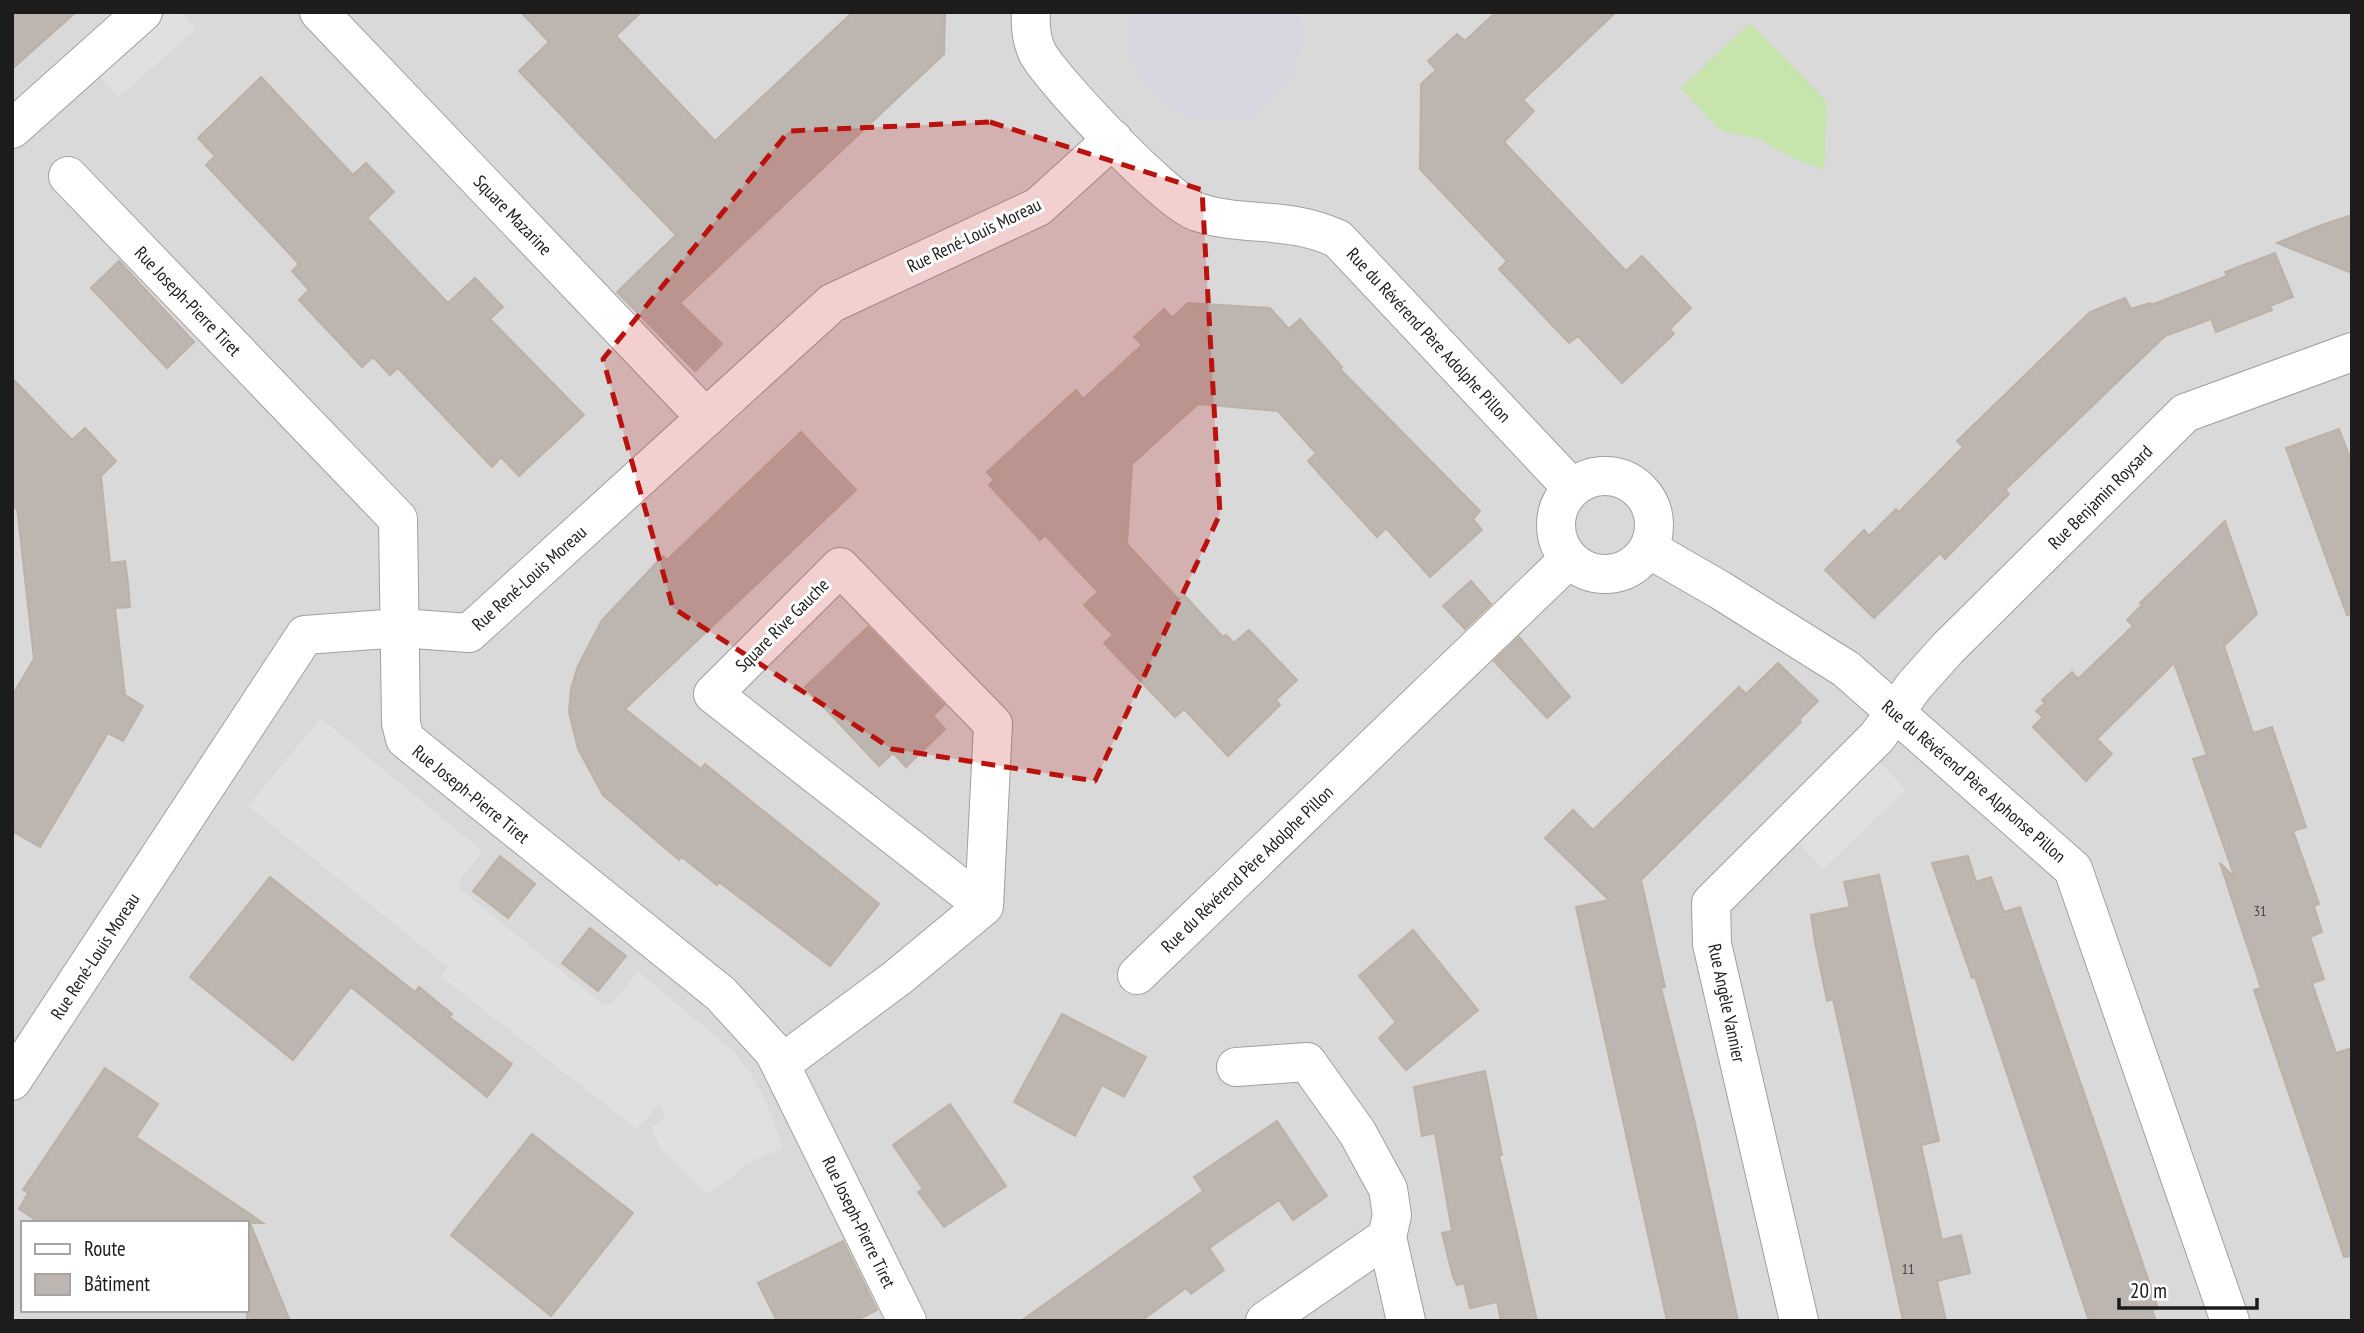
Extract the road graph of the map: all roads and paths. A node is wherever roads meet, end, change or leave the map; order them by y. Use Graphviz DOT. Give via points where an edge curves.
graph roads {
  1 [pos="143,12"];
  2 [pos="319,12"];
  3 [pos="1031,12"];
  4 [pos="12,129"];
  5 [pos="1113,139"];
  6 [pos="68,176"];
  7 [pos="2352,352"];
  8 [pos="706,418"];
  9 [pos="1572,488"];
  10 [pos="1649,549"];
  11 [pos="1570,559"];
  12 [pos="400,628"];
  13 [pos="1896,712"];
  14 [pos="984,906"];
  15 [pos="1137,975"];
  16 [pos="781,1064"];
  17 [pos="1236,1067"];
  18 [pos="12,1081"];
  19 [pos="1387,1237"];
  20 [pos="907,1321"];
  21 [pos="1265,1321"];
  22 [pos="1406,1321"];
  23 [pos="1799,1321"];
  24 [pos="2230,1321"];
  1 -- 4 [label="street"];
  2 -- 8 [label="street, Square Mazarine"];
  3 -- 5 [label="street, Rue du Révérend Père Adolphe Pillon" via="1030,31 1038,53"];
  5 -- 8 [label="street, Rue René-Louis Moreau" via="1038,208 832,303"];
  5 -- 9 [label="street, Rue du Révérend Père Adolphe Pillon" via="1163,191 1193,211 1223,219 1290,222 1338,239"];
  6 -- 12 [label="street, Rue Joseph-Pierre Tiret" via="398,519"];
  7 -- 13 [label="street, Rue Benjamin Roysard" via="2185,413 1947,649"];
  8 -- 12 [label="street, Rue René-Louis Moreau" via="469,633"];
  9 -- 10 [label="street" via="1599,475 1629,481 1641,490 1655,519"];
  9 -- 11 [label="street" via="1562,500 1556,531"];
  10 -- 11 [label="street" via="1639,562 1612,574 1582,569"];
  10 -- 13 [label="street, Rue du Révérend Père Alphonse Pillon" via="1846,669"];
  11 -- 15 [label="street, Rue du Révérend Père Adolphe Pillon"];
  12 -- 16 [label="street, Rue Joseph-Pierre Tiret" via="405,739 721,994"];
  12 -- 18 [label="street, Rue René-Louis Moreau" via="305,635"];
  13 -- 23 [label="street, Rue Angèle Vannier" via="1878,737 1711,903 1712,944"];
  13 -- 24 [label="street, Rue du Révérend Père Alphonse Pillon" via="2073,869"];
  14 -- 14 [label="street, Square Rive Gauche" via="993,724 840,567 713,694"];
  14 -- 16 [label="street"];
  16 -- 20 [label="street, Rue Joseph-Pierre Tiret"];
  17 -- 19 [label="street" via="1307,1062 1357,1132 1388,1189 1392,1215"];
  19 -- 21 [label="street"];
  19 -- 22 [label="street"];
}
